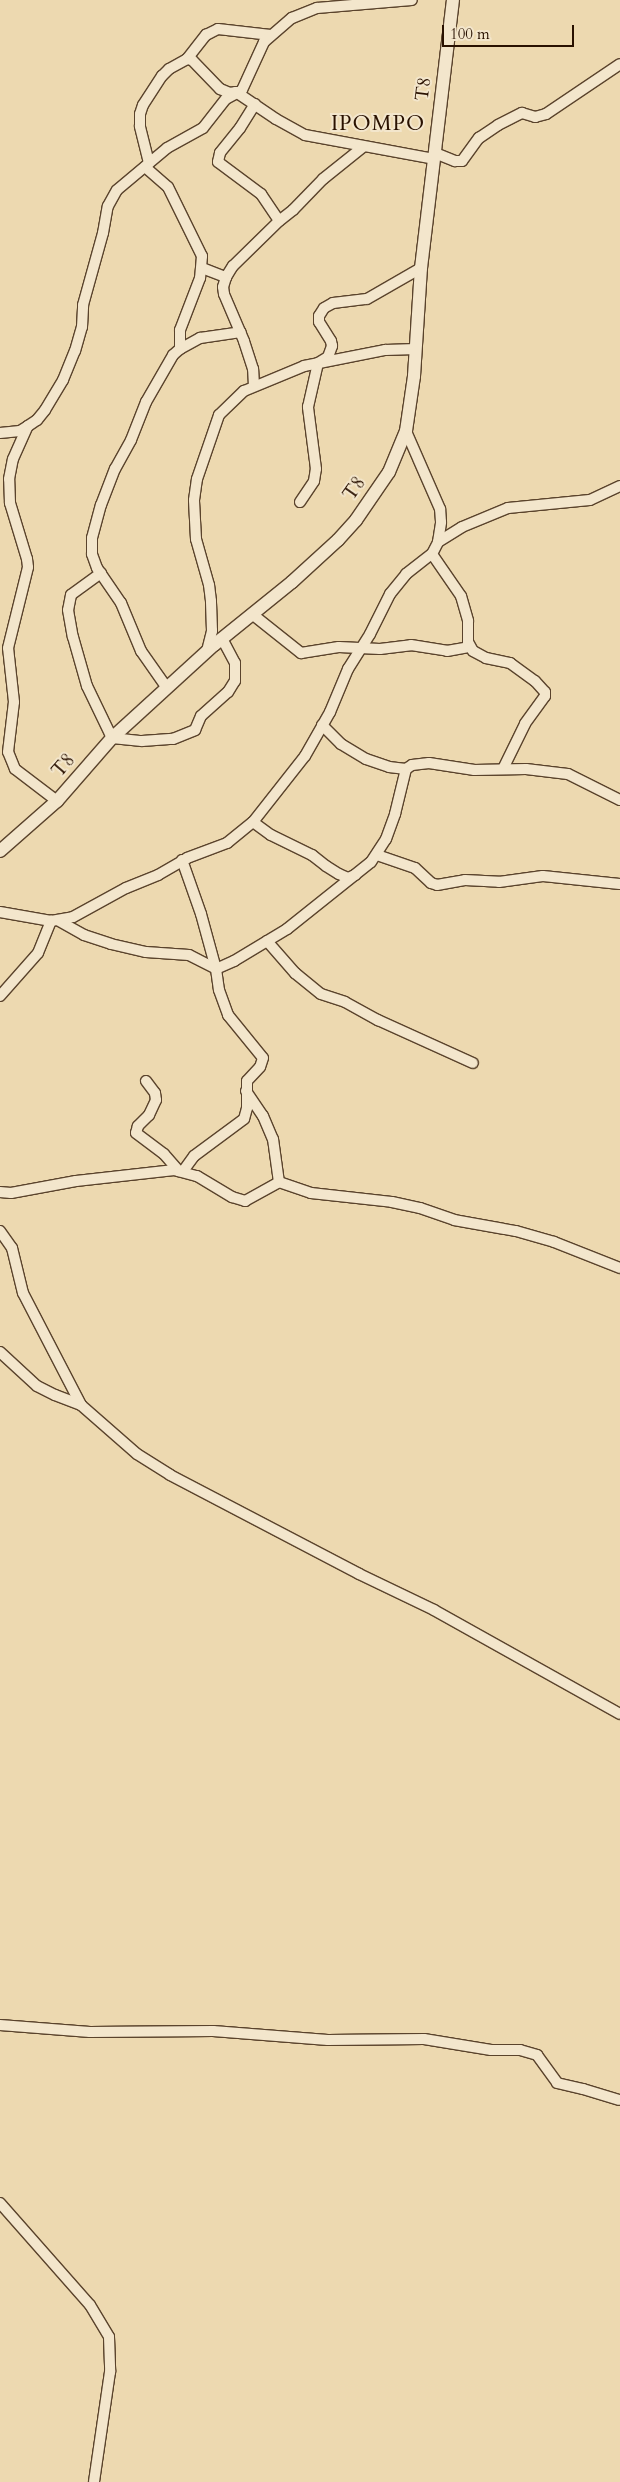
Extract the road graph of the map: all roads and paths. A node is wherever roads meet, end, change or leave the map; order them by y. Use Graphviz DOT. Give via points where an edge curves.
graph roads {
  1 [pos="412,0"];
  2 [pos="453,0"];
  3 [pos="271,35"];
  4 [pos="186,59"];
  5 [pos="620,64"];
  6 [pos="236,92"];
  7 [pos="255,104"];
  8 [pos="363,147"];
  9 [pos="435,156"];
  10 [pos="147,165"];
  11 [pos="279,221"];
  12 [pos="202,268"];
  13 [pos="421,268"];
  14 [pos="226,277"];
  15 [pos="241,332"];
  16 [pos="180,349"];
  17 [pos="416,349"];
  18 [pos="318,363"];
  19 [pos="254,386"];
  20 [pos="28,426"];
  21 [pos="406,431"];
  22 [pos="0,433"];
  23 [pos="620,486"];
  24 [pos="300,502"];
  25 [pos="438,542"];
  26 [pos="432,554"];
  27 [pos="101,573"];
  28 [pos="252,614"];
  29 [pos="222,638"];
  30 [pos="360,646"];
  31 [pos="469,647"];
  32 [pos="207,651"];
  33 [pos="167,688"];
  34 [pos="322,725"];
  35 [pos="112,738"];
  36 [pos="4,752"];
  37 [pos="406,769"];
  38 [pos="503,769"];
  39 [pos="620,800"];
  40 [pos="57,801"];
  41 [pos="252,822"];
  42 [pos="0,851"];
  43 [pos="377,855"];
  44 [pos="182,860"];
  45 [pos="355,875"];
  46 [pos="620,884"];
  47 [pos="0,912"];
  48 [pos="55,921"];
  49 [pos="267,941"];
  50 [pos="216,968"];
  51 [pos="0,996"];
  52 [pos="473,1063"];
  53 [pos="146,1081"];
  54 [pos="245,1090"];
  55 [pos="181,1171"];
  56 [pos="279,1182"];
  57 [pos="0,1192"];
  58 [pos="0,1231"];
  59 [pos="620,1268"];
  60 [pos="0,1352"];
  61 [pos="81,1405"];
  62 [pos="620,1714"];
  63 [pos="0,2025"];
  64 [pos="618,2100"];
  65 [pos="0,2202"];
  66 [pos="94,2482"];
  1 -- 3 [label="street" via="317,8 292,18"];
  2 -- 9 [label="street, T8"];
  3 -- 4 [label="street" via="218,30 206,35"];
  3 -- 6 [label="street" via="258,50 246,84"];
  4 -- 6 [label="street" via="192,60 220,88"];
  4 -- 10 [label="street" via="162,76 140,114"];
  5 -- 9 [label="street" via="546,114 535,117 522,113 498,125 479,138 462,160"];
  6 -- 7 [label="street"];
  6 -- 10 [label="street" via="218,107 202,128 167,148"];
  7 -- 8 [label="street" via="305,135"];
  7 -- 11 [label="street" via="220,153 218,162 254,188 269,203"];
  8 -- 9 [label="street"];
  8 -- 11 [label="street"];
  9 -- 13 [label="street, T8"];
  10 -- 12 [label="street" via="166,183 175,198 202,256"];
  10 -- 20 [label="street" via="117,190 108,206 75,351 45,410"];
  11 -- 14 [label="street"];
  12 -- 14 [label="street"];
  12 -- 16 [label="street" via="180,330"];
  13 -- 17 [label="street, T8"];
  13 -- 18 [label="street" via="368,299 334,303 324,308 319,322 332,346 328,357"];
  14 -- 15 [label="street" via="224,294"];
  15 -- 16 [label="street" via="200,338"];
  15 -- 19 [label="street" via="253,369"];
  16 -- 27 [label="street" via="146,402 101,505 91,548"];
  17 -- 18 [label="street" via="385,350"];
  17 -- 21 [label="street, T8"];
  18 -- 19 [label="street"];
  18 -- 24 [label="street" via="307,413 316,468 314,481"];
  19 -- 32 [label="street" via="235,396 219,415 195,489 196,539 211,601 212,631"];
  20 -- 22 [label="street" via="20,431"];
  20 -- 36 [label="street" via="13,459 8,488 28,567 8,648 14,702"];
  21 -- 25 [label="street" via="440,509"];
  21 -- 28 [label="street, T8" via="389,472 356,520 314,563"];
  23 -- 25 [label="street" via="590,500 508,508 462,527"];
  25 -- 26 [label="street"];
  26 -- 30 [label="street" via="397,584"];
  26 -- 31 [label="street" via="461,596 468,621"];
  27 -- 33 [label="street" via="121,603 137,644"];
  27 -- 35 [label="street" via="71,595 68,610 72,637 87,686"];
  28 -- 29 [label="street, T8"];
  28 -- 30 [label="street" via="301,653"];
  29 -- 32 [label="street, T8"];
  29 -- 35 [label="street" via="235,662 235,681 228,692 204,712 195,730 173,739 142,741"];
  30 -- 31 [label="street" via="380,649 411,645 446,651"];
  30 -- 34 [label="street"];
  31 -- 38 [label="street" via="486,658 510,663 545,692"];
  32 -- 33 [label="street, T8"];
  33 -- 35 [label="street, T8"];
  34 -- 37 [label="street" via="341,744 359,755 389,767"];
  34 -- 41 [label="street" via="297,769"];
  35 -- 40 [label="street, T8"];
  36 -- 40 [label="street" via="15,768"];
  37 -- 38 [label="street" via="429,763 474,770"];
  37 -- 43 [label="street" via="392,825"];
  38 -- 39 [label="street" via="568,774"];
  40 -- 42 [label="street, T8"];
  41 -- 44 [label="street" via="227,842"];
  41 -- 45 [label="street" via="271,835 312,854 339,874 348,878"];
  43 -- 45 [label="street"];
  43 -- 46 [label="street" via="415,868 437,885 538,876"];
  44 -- 48 [label="street" via="82,912"];
  44 -- 50 [label="street"];
  45 -- 49 [label="street" via="303,918"];
  47 -- 48 [label="street"];
  48 -- 50 [label="street" via="111,944 146,952 189,955"];
  48 -- 51 [label="street" via="38,953"];
  49 -- 50 [label="street"];
  49 -- 52 [label="street" via="295,973 321,994 345,1002"];
  50 -- 54 [label="street" via="218,990 230,1020 263,1058 260,1067 246,1081"];
  53 -- 55 [label="street" via="156,1100 150,1115 138,1126 136,1133"];
  54 -- 55 [label="street" via="247,1108 244,1119 194,1156"];
  54 -- 56 [label="street" via="258,1106 273,1139"];
  55 -- 56 [label="street" via="206,1180 240,1201 251,1200"];
  55 -- 57 [label="street"];
  56 -- 59 [label="street" via="312,1193 392,1202 454,1220 525,1234"];
  58 -- 61 [label="street" via="12,1248 23,1293"];
  60 -- 61 [label="street" via="37,1386"];
  61 -- 62 [label="street" via="132,1450 164,1472 358,1574 434,1610"];
  63 -- 64 [label="street" via="90,2032 213,2031 328,2040 424,2039 491,2050 520,2050 537,2055 557,2084 583,2088"];
  65 -- 66 [label="street" via="90,2305 109,2337 110,2372"];
}
